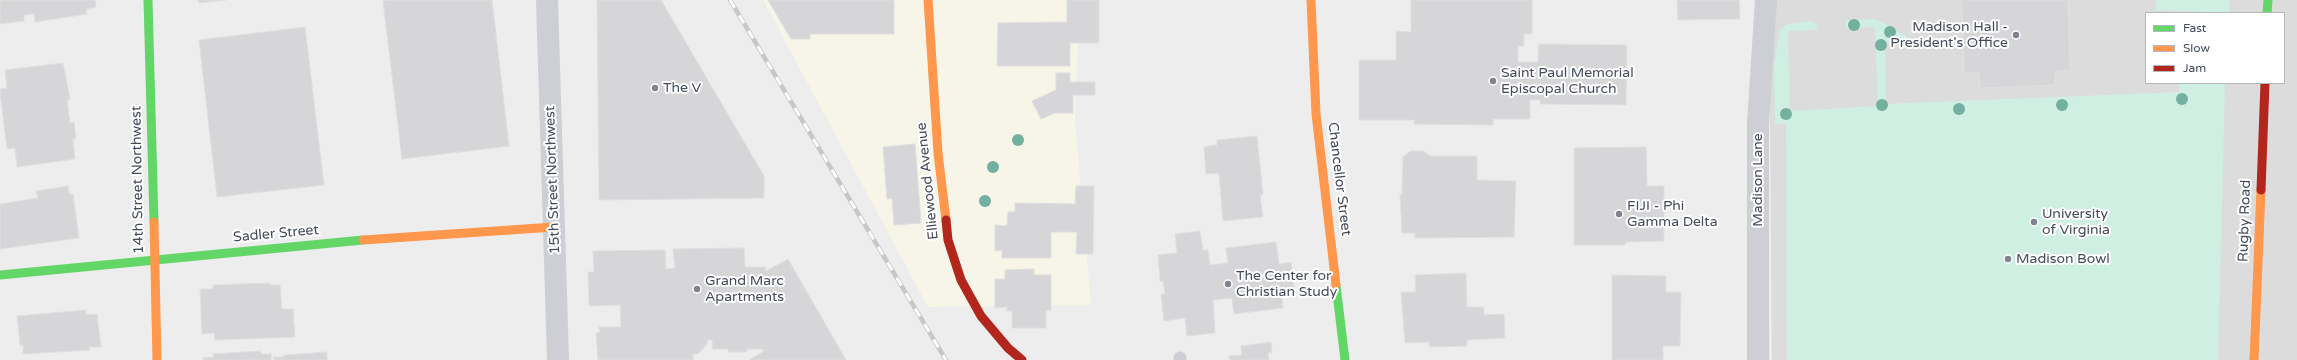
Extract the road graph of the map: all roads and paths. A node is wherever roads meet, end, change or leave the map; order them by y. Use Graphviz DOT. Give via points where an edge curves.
graph roads {
  1 [pos="148,0"];
  2 [pos="547,0"];
  3 [pos="928,0"];
  4 [pos="1311,0"];
  5 [pos="1766,0"];
  6 [pos="2268,0"];
  7 [pos="2268,12"];
  8 [pos="2265,84"];
  9 [pos="554,227"];
  10 [pos="154,259"];
  11 [pos="0,275"];
  12 [pos="157,360"];
  13 [pos="558,360"];
  14 [pos="1022,360"];
  15 [pos="1345,360"];
  16 [pos="1758,360"];
  17 [pos="2254,360"];
  1 -- 10 [label="street, 14th Street Northwest"];
  2 -- 9 [label="street, 15th Street Northwest"];
  3 -- 14 [label="street, Elliewood Avenue" via="938,153 948,240 961,280 981,316 1008,348"];
  4 -- 15 [label="street, Chancellor Street" via="1316,114"];
  5 -- 16 [label="street, Madison Lane" via="1758,123"];
  6 -- 7 [label="street"];
  8 -- 17 [label="street, Rugby Road"];
  9 -- 10 [label="street, Sadler Street" via="362,240"];
  9 -- 13 [label="street, 15th Street Northwest"];
  10 -- 11 [label="street, Sadler Street"];
  10 -- 12 [label="street, 14th Street Northwest"];
}
